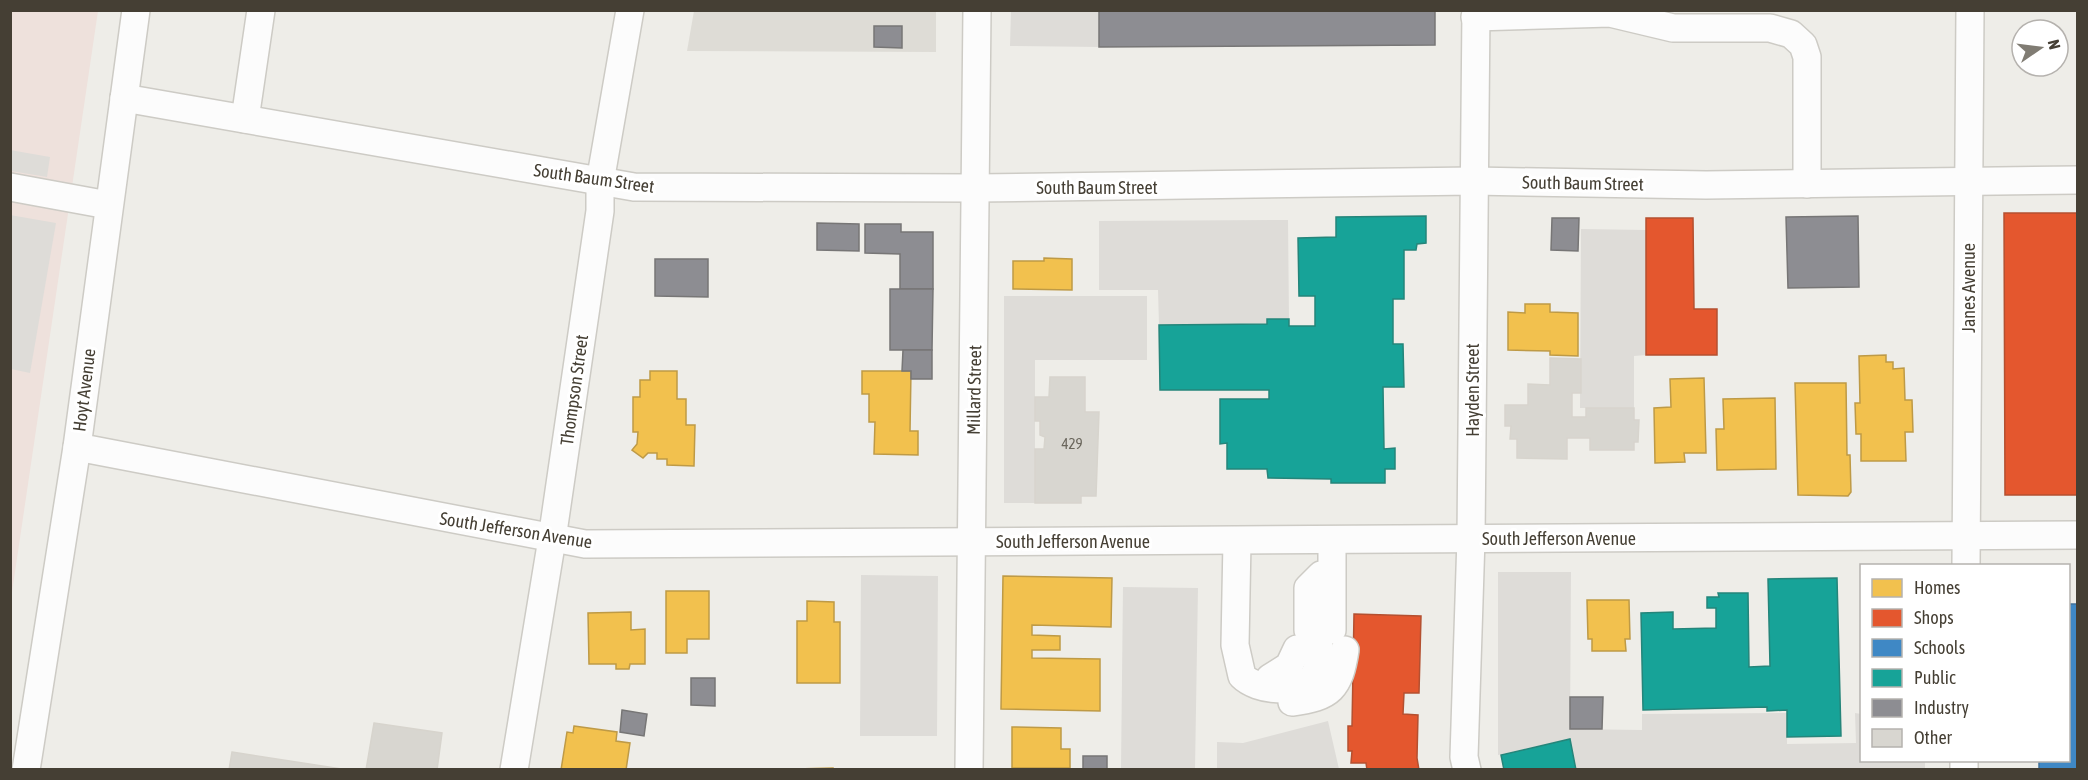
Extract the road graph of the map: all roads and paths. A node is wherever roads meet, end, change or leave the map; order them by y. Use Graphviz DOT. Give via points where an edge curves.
graph roads {
  1 [pos="136,10"];
  2 [pos="261,10"];
  3 [pos="630,10"];
  4 [pos="977,10"];
  5 [pos="1970,10"];
  6 [pos="1475,14"];
  7 [pos="124,98"];
  8 [pos="245,119"];
  9 [pos="2078,180"];
  10 [pos="1473,181"];
  11 [pos="600,182"];
  12 [pos="1968,183"];
  13 [pos="1807,184"];
  14 [pos="10,187"];
  15 [pos="976,188"];
  16 [pos="108,205"];
  17 [pos="77,447"];
  18 [pos="2078,535"];
  19 [pos="1967,536"];
  20 [pos="1471,538"];
  21 [pos="552,539"];
  22 [pos="1237,540"];
  23 [pos="1326,540"];
  24 [pos="973,541"];
  25 [pos="1966,564"];
  26 [pos="1320,640"];
  27 [pos="1236,653"];
  28 [pos="26,770"];
  29 [pos="514,770"];
  30 [pos="969,770"];
  31 [pos="1467,770"];
  1 -- 7 [label="street, Hoyt Avenue"];
  2 -- 8 [label="street"];
  3 -- 11 [label="street, Thompson Street"];
  4 -- 15 [label="street, Millard Street"];
  5 -- 12 [label="street, Janes Avenue"];
  6 -- 10 [label="street, Hayden Street"];
  6 -- 13 [label="street" via="1610,13 1673,28 1784,30 1803,45 1807,57"];
  7 -- 8 [label="street, South Baum Street"];
  7 -- 16 [label="street, Hoyt Avenue"];
  8 -- 11 [label="street, South Baum Street"];
  9 -- 12 [label="street, South Baum Street"];
  10 -- 13 [label="street, South Baum Street"];
  10 -- 15 [label="street, South Baum Street"];
  10 -- 20 [label="street, Hayden Street"];
  11 -- 15 [label="street, South Baum Street" via="634,187"];
  11 -- 21 [label="street, Thompson Street" via="600,211"];
  12 -- 13 [label="street, South Baum Street"];
  12 -- 19 [label="street, Janes Avenue"];
  14 -- 16 [label="street"];
  15 -- 24 [label="street, Millard Street"];
  16 -- 17 [label="street, Hoyt Avenue"];
  17 -- 21 [label="street, South Jefferson Avenue"];
  17 -- 28 [label="street, Hoyt Avenue"];
  18 -- 19 [label="street, South Jefferson Avenue"];
  19 -- 20 [label="street, South Jefferson Avenue"];
  19 -- 25 [label="street, Janes Avenue"];
  20 -- 23 [label="street, South Jefferson Avenue"];
  20 -- 31 [label="street, Hayden Street" via="1464,757"];
  21 -- 24 [label="street, South Jefferson Avenue" via="585,544"];
  21 -- 29 [label="street, Thompson Street"];
  22 -- 23 [label="street, South Jefferson Avenue"];
  22 -- 24 [label="street, South Jefferson Avenue"];
  22 -- 27 [label="street"];
  23 -- 26 [label="street" via="1320,579"];
  24 -- 30 [label="street, Millard Street"];
  26 -- 27 [label="street" via="1301,671 1292,675 1270,678 1250,674"];
  26 -- 27 [label="street" via="1315,675 1293,686 1254,685 1242,676"];
  26 -- 27 [label="street" via="1331,666 1312,694 1292,702 1268,702 1243,692 1236,672"];
}
